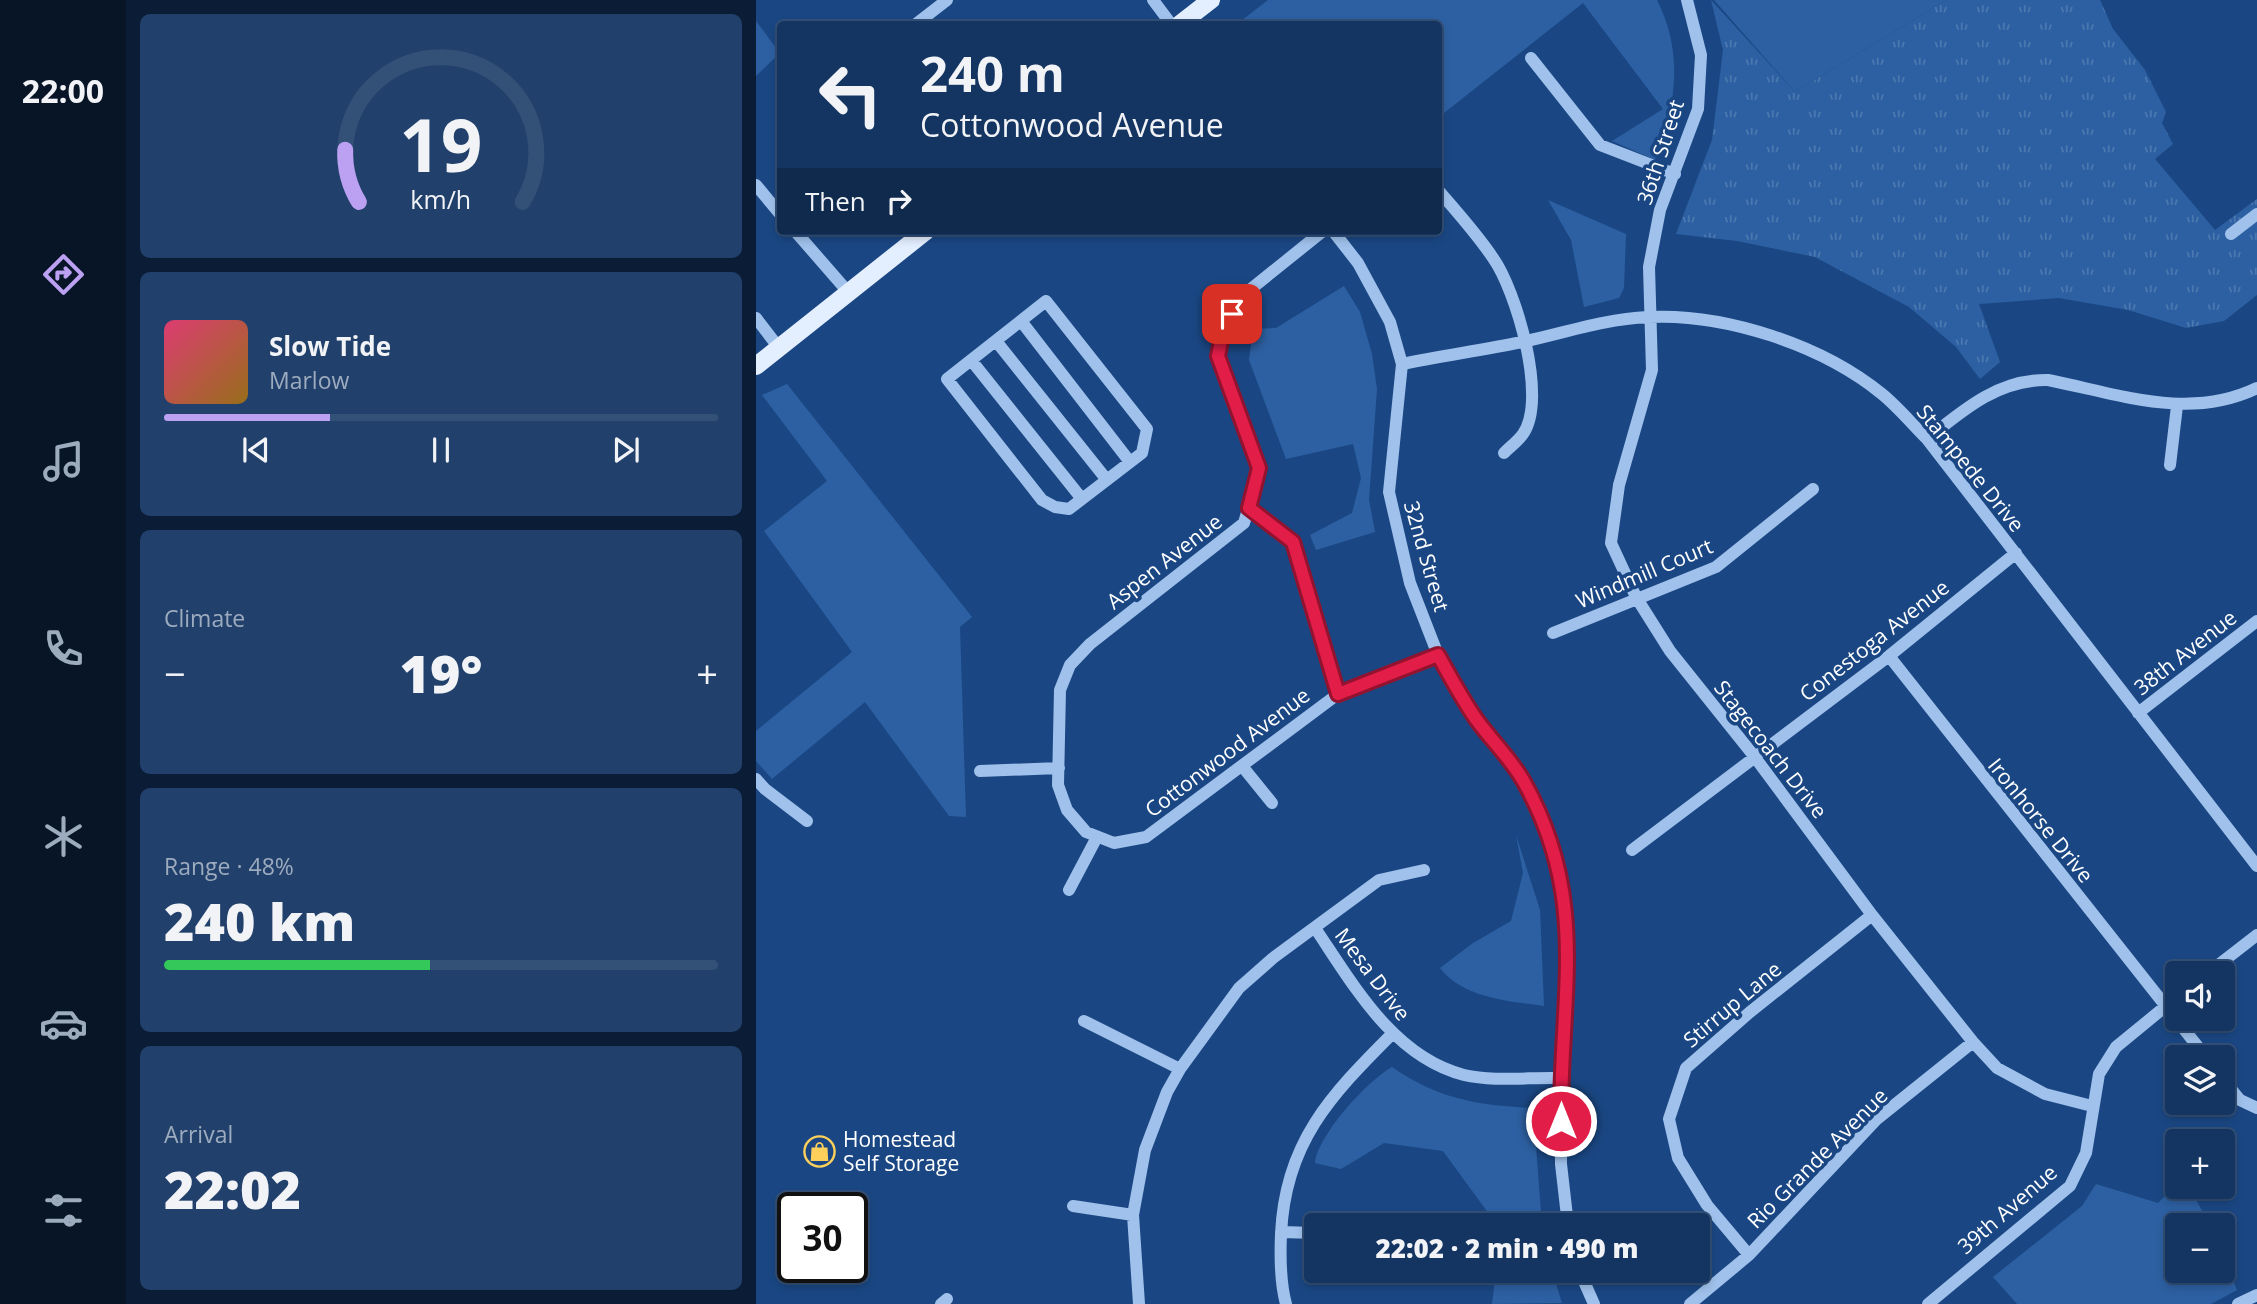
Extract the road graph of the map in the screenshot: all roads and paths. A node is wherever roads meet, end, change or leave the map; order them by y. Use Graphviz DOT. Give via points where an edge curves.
graph roads {
  1 [pos="947,0"];
  2 [pos="1153,0"];
  3 [pos="1211,0"];
  4 [pos="1687,0"];
  5 [pos="920,21"];
  6 [pos="1169,21"];
  7 [pos="1184,21"];
  8 [pos="1531,58"];
  9 [pos="1675,174"];
  10 [pos="756,185"];
  11 [pos="1442,195"];
  12 [pos="777,210"];
  13 [pos="2257,214"];
  14 [pos="2231,234"];
  15 [pos="798,235"];
  16 [pos="921,235"];
  17 [pos="1318,235"];
  18 [pos="1336,235"];
  19 [pos="849,293"];
  20 [pos="756,317"];
  21 [pos="1649,317"];
  22 [pos="1021,321"];
  23 [pos="996,341"];
  24 [pos="1525,342"];
  25 [pos="779,348"];
  26 [pos="758,359"];
  27 [pos="971,360"];
  28 [pos="1402,364"];
  29 [pos="2257,388"];
  30 [pos="2177,406"];
  31 [pos="1927,439"];
  32 [pos="1504,453"];
  33 [pos="1130,462"];
  34 [pos="2170,465"];
  35 [pos="1107,480"];
  36 [pos="1813,489"];
  37 [pos="1082,499"];
  38 [pos="1249,508"];
  39 [pos="2016,554"];
  40 [pos="1636,597"];
  41 [pos="2257,621"];
  42 [pos="1553,633"];
  43 [pos="1438,655"];
  44 [pos="1889,656"];
  45 [pos="1338,694"];
  46 [pos="2137,713"];
  47 [pos="1755,756"];
  48 [pos="1242,766"];
  49 [pos="1059,768"];
  50 [pos="980,771"];
  51 [pos="756,779"];
  52 [pos="1272,803"];
  53 [pos="807,821"];
  54 [pos="1097,836"];
  55 [pos="1114,843"];
  56 [pos="1632,850"];
  57 [pos="2257,866"];
  58 [pos="1424,870"];
  59 [pos="1069,890"];
  60 [pos="1872,915"];
  61 [pos="1315,928"];
  62 [pos="2257,935"];
  63 [pos="2223,961"];
  64 [pos="2165,1006"];
  65 [pos="1084,1021"];
  66 [pos="2185,1031"];
  67 [pos="1392,1034"];
  68 [pos="1973,1042"];
  69 [pos="2196,1045"];
  70 [pos="1180,1069"];
  71 [pos="1561,1077"];
  72 [pos="2235,1094"];
  73 [pos="2092,1106"];
  74 [pos="2257,1108"];
  75 [pos="1073,1206"];
  76 [pos="1567,1213"];
  77 [pos="1133,1216"];
  78 [pos="1281,1232"];
  79 [pos="1304,1233"];
  80 [pos="1749,1255"];
  81 [pos="1585,1283"];
  82 [pos="2257,1296"];
  83 [pos="1139,1304"];
  84 [pos="1286,1304"];
  85 [pos="1594,1304"];
  86 [pos="1690,1304"];
  87 [pos="1928,1304"];
  88 [pos="2238,1304"];
  1 -- 5 [label="street"];
  2 -- 6 [label="street"];
  3 -- 7 [label="main road"];
  4 -- 9 [label="street, 36th Street" via="1701,55 1698,109"];
  8 -- 9 [label="street" via="1600,145"];
  9 -- 21 [label="street, 36th Street" via="1660,210 1649,267"];
  10 -- 12 [label="street"];
  11 -- 24 [label="street" via="1494,258 1508,283"];
  13 -- 14 [label="street"];
  15 -- 19 [label="street"];
  16 -- 19 [label="main road"];
  17 -- 38 [label="street, Aspen Avenue" via="1241,297 1223,331 1218,356 1259,468"];
  18 -- 28 [label="street" via="1358,263 1390,321"];
  19 -- 25 [label="main road"];
  20 -- 25 [label="street"];
  21 -- 24 [label="street, Stampede Drive" via="1583,326"];
  21 -- 31 [label="street, Stampede Drive" via="1767,333 1819,355 1881,393"];
  21 -- 40 [label="street, Stagecoach Drive" via="1652,370 1619,485 1611,543"];
  22 -- 23 [label="street"];
  22 -- 33 [label="street"];
  22 -- 33 [label="street" via="1046,301 1147,429 1142,453"];
  23 -- 27 [label="street"];
  23 -- 35 [label="street"];
  24 -- 28 [label="street, Stampede Drive"];
  24 -- 32 [label="street" via="1532,373 1531,407 1524,433"];
  25 -- 26 [label="main road"];
  27 -- 37 [label="street"];
  27 -- 37 [label="street" via="947,379 1042,500 1069,509"];
  28 -- 43 [label="street, 32nd Street" via="1389,492 1410,583"];
  29 -- 30 [label="street" via="2230,401"];
  30 -- 31 [label="street" via="2030,379 2000,387"];
  30 -- 34 [label="street"];
  31 -- 39 [label="street, Stampede Drive"];
  33 -- 35 [label="street"];
  35 -- 37 [label="street"];
  36 -- 40 [label="street, Windmill Court" via="1716,566"];
  38 -- 45 [label="street" via="1293,542"];
  38 -- 49 [label="street, Aspen Avenue" via="1244,523 1090,644 1070,665 1060,690"];
  39 -- 44 [label="street, Conestoga Avenue"];
  39 -- 46 [label="street, Stampede Drive"];
  40 -- 42 [label="street, Windmill Court"];
  40 -- 47 [label="street, Stagecoach Drive" via="1670,651"];
  41 -- 46 [label="street, 38th Avenue"];
  43 -- 45 [label="street, Cottonwood Avenue"];
  43 -- 71 [label="street, 32nd Street" via="1475,717 1524,780 1551,839 1565,898 1569,971"];
  44 -- 47 [label="street, Conestoga Avenue"];
  44 -- 64 [label="street, Ironhorse Drive"];
  45 -- 48 [label="street, Cottonwood Avenue"];
  46 -- 57 [label="street, Stampede Drive"];
  47 -- 56 [label="street, Conestoga Avenue"];
  47 -- 60 [label="street, Stagecoach Drive"];
  48 -- 52 [label="street"];
  48 -- 55 [label="street, Cottonwood Avenue" via="1146,837"];
  49 -- 50 [label="street"];
  49 -- 54 [label="street, Aspen Avenue" via="1058,785 1067,810 1086,832"];
  51 -- 53 [label="street"];
  54 -- 55 [label="street, Aspen Avenue"];
  54 -- 59 [label="street"];
  58 -- 61 [label="street" via="1379,880"];
  60 -- 68 [label="street, Stagecoach Drive"];
  60 -- 80 [label="street, Stirrup Lane" via="1686,1068 1669,1119 1678,1158 1707,1205"];
  61 -- 67 [label="street, Mesa Drive"];
  61 -- 70 [label="street" via="1239,988"];
  62 -- 63 [label="street"];
  64 -- 73 [label="street, 39th Avenue" via="2116,1047 2099,1074"];
  65 -- 70 [label="street"];
  66 -- 69 [label="street, Ironhorse Drive"];
  67 -- 71 [label="street, Mesa Drive" via="1432,1062 1465,1075"];
  67 -- 78 [label="street" via="1327,1103 1312,1127 1291,1166 1282,1202"];
  68 -- 73 [label="street, Stagecoach Drive" via="1997,1068 2045,1094"];
  68 -- 80 [label="street, Rio Grande Avenue" via="1877,1119"];
  70 -- 77 [label="street" via="1145,1150"];
  71 -- 76 [label="street, 32nd Street" via="1561,1164"];
  72 -- 74 [label="street"];
  73 -- 87 [label="street, 39th Avenue" via="2086,1153 2070,1186"];
  75 -- 77 [label="street"];
  77 -- 83 [label="street"];
  78 -- 79 [label="street"];
  78 -- 84 [label="street"];
  80 -- 86 [label="street, Rio Grande Avenue"];
  81 -- 85 [label="street"];
  82 -- 88 [label="street"];
}
